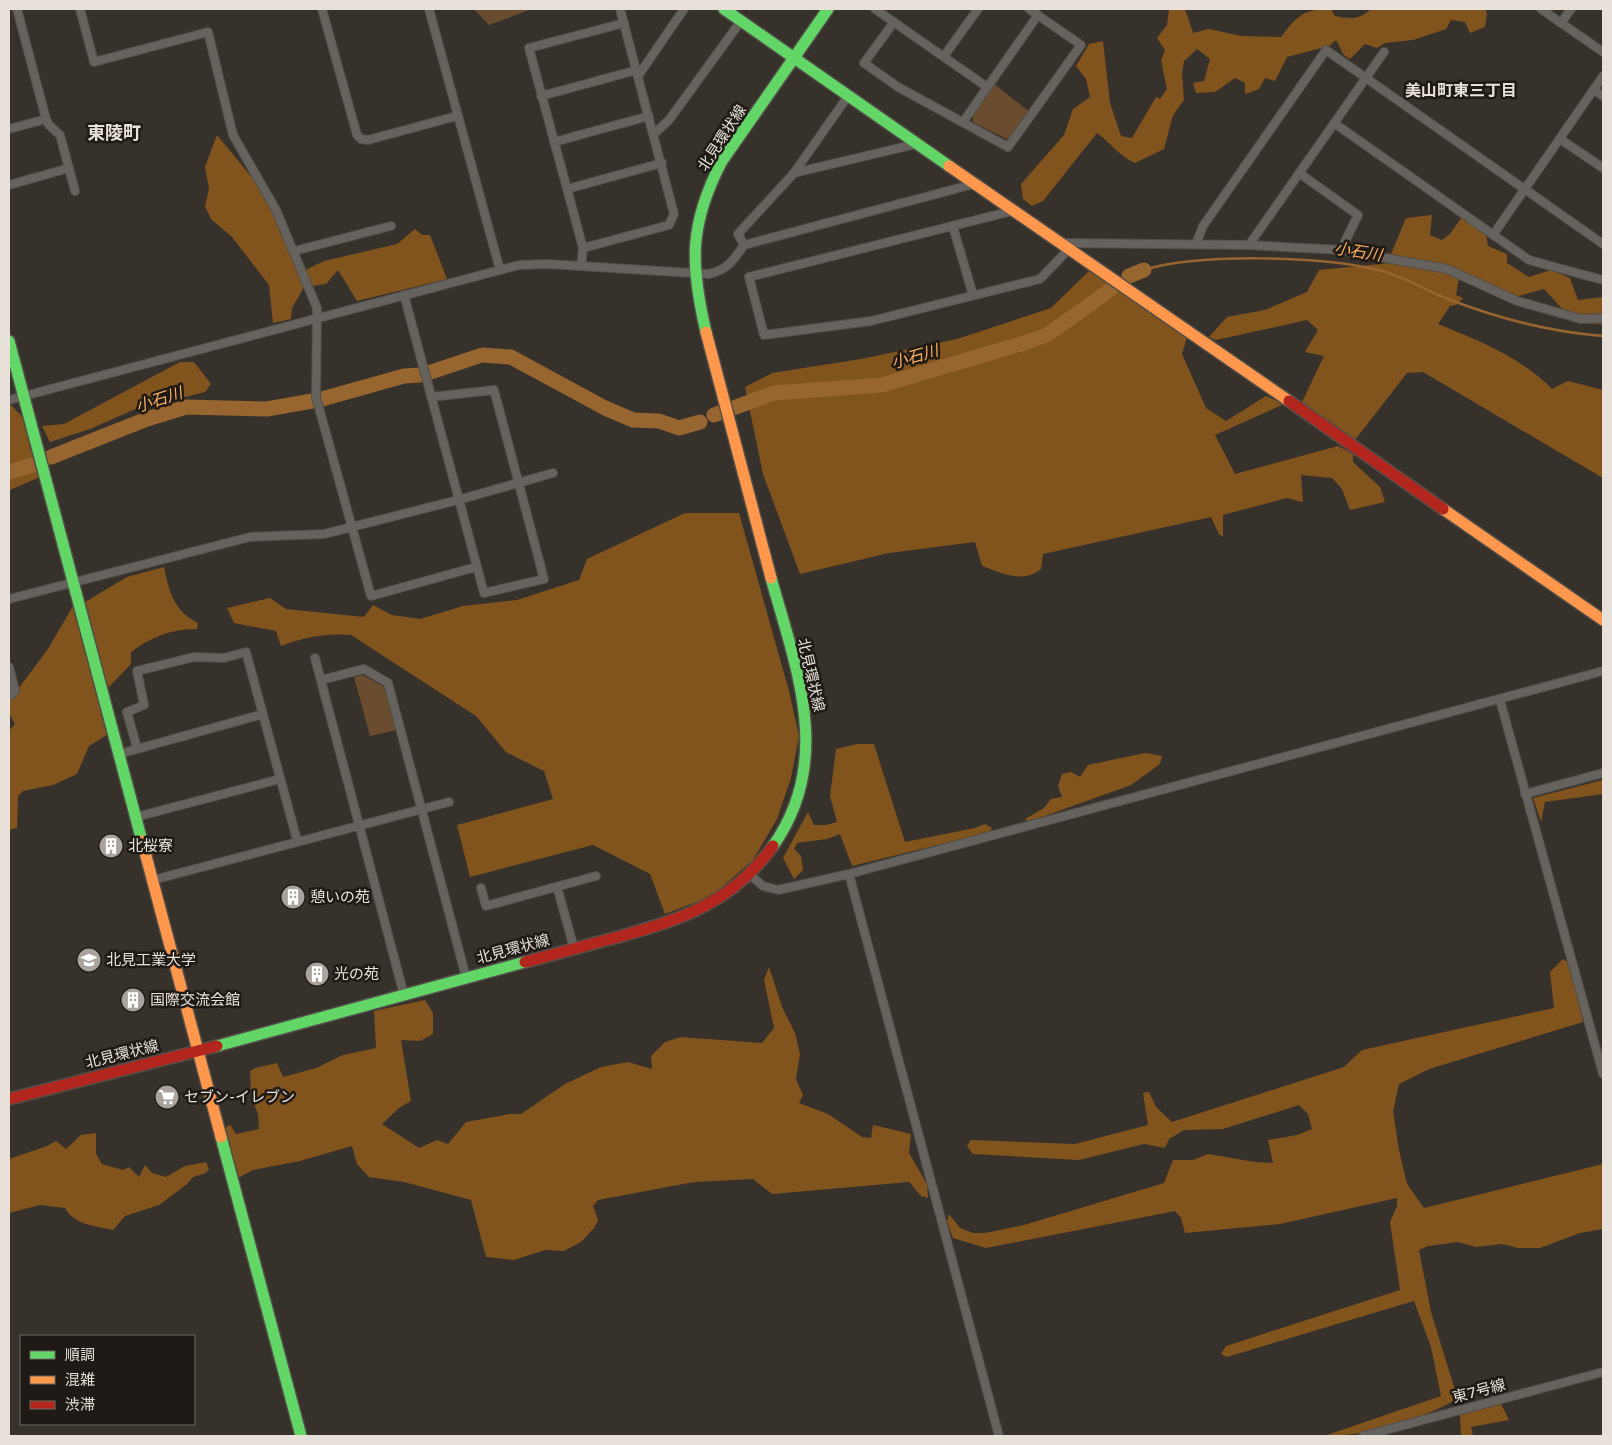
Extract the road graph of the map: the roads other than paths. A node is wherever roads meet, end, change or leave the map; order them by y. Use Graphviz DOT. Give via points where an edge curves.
graph roads {
  1 [pos="15,9"];
  2 [pos="80,9"];
  3 [pos="322,9"];
  4 [pos="429,9"];
  5 [pos="620,9"];
  6 [pos="684,9"];
  7 [pos="724,9"];
  8 [pos="828,9"];
  9 [pos="875,9"];
  10 [pos="978,9"];
  11 [pos="1029,9"];
  12 [pos="1541,9"];
  13 [pos="1571,9"];
  14 [pos="9,10"];
  15 [pos="1038,15"];
  16 [pos="741,21"];
  17 [pos="894,22"];
  18 [pos="1561,23"];
  19 [pos="624,24"];
  20 [pos="1384,52"];
  21 [pos="1603,52"];
  22 [pos="944,56"];
  23 [pos="794,57"];
  24 [pos="637,73"];
  25 [pos="1603,76"];
  26 [pos="1365,78"];
  27 [pos="987,87"];
  28 [pos="1594,90"];
  29 [pos="541,96"];
  30 [pos="848,96"];
  31 [pos="1603,96"];
  32 [pos="456,116"];
  33 [pos="649,116"];
  34 [pos="46,118"];
  35 [pos="963,122"];
  36 [pos="1334,123"];
  37 [pos="9,129"];
  38 [pos="654,134"];
  39 [pos="1560,138"];
  40 [pos="554,142"];
  41 [pos="916,144"];
  42 [pos="662,163"];
  43 [pos="69,168"];
  44 [pos="1603,168"];
  45 [pos="794,173"];
  46 [pos="1299,173"];
  47 [pos="974,184"];
  48 [pos="9,185"];
  49 [pos="567,189"];
  50 [pos="1524,190"];
  51 [pos="75,191"];
  52 [pos="1012,211"];
  53 [pos="391,226"];
  54 [pos="953,227"];
  55 [pos="1493,235"];
  56 [pos="1196,244"];
  57 [pos="1603,244"];
  58 [pos="1249,245"];
  59 [pos="744,246"];
  60 [pos="1064,246"];
  61 [pos="583,248"];
  62 [pos="1341,250"];
  63 [pos="294,251"];
  64 [pos="581,266"];
  65 [pos="500,270"];
  66 [pos="694,273"];
  67 [pos="1603,280"];
  68 [pos="404,295"];
  69 [pos="973,295"];
  70 [pos="317,318"];
  71 [pos="1603,318"];
  72 [pos="9,341"];
  73 [pos="23,396"];
  74 [pos="431,397"];
  75 [pos="9,400"];
  76 [pos="553,473"];
  77 [pos="518,482"];
  78 [pos="458,500"];
  79 [pos="353,527"];
  80 [pos="476,567"];
  81 [pos="73,582"];
  82 [pos="9,598"];
  83 [pos="1603,620"];
  84 [pos="315,658"];
  85 [pos="9,666"];
  86 [pos="1603,671"];
  87 [pos="322,680"];
  88 [pos="9,696"];
  89 [pos="1500,700"];
  90 [pos="263,714"];
  91 [pos="137,748"];
  92 [pos="119,754"];
  93 [pos="1603,773"];
  94 [pos="280,779"];
  95 [pos="1525,794"];
  96 [pos="449,802"];
  97 [pos="422,808"];
  98 [pos="136,817"];
  99 [pos="358,824"];
  100 [pos="297,840"];
  101 [pos="849,874"];
  102 [pos="750,875"];
  103 [pos="596,876"];
  104 [pos="153,880"];
  105 [pos="557,886"];
  106 [pos="481,888"];
  107 [pos="574,948"];
  108 [pos="466,977"];
  109 [pos="404,995"];
  110 [pos="198,1050"];
  111 [pos="1603,1074"];
  112 [pos="9,1099"];
  113 [pos="1603,1372"];
  114 [pos="301,1436"];
  115 [pos="999,1436"];
  116 [pos="1363,1436"];
  1 -- 14 [label="street"];
  1 -- 34 [label="street"];
  2 -- 63 [label="street" via="94,62 208,32 233,135 276,210"];
  3 -- 32 [label="street" via="361,139 368,140"];
  4 -- 32 [label="street"];
  5 -- 19 [label="street"];
  6 -- 24 [label="street"];
  7 -- 16 [label="street"];
  8 -- 23 [label="street, 北見環状線"];
  9 -- 17 [label="street"];
  10 -- 22 [label="street"];
  11 -- 15 [label="street"];
  12 -- 18 [label="street"];
  13 -- 18 [label="street"];
  15 -- 27 [label="street"];
  15 -- 35 [label="street" via="1081,45 1008,147"];
  16 -- 23 [label="street"];
  16 -- 38 [label="street" via="669,120"];
  17 -- 22 [label="street"];
  17 -- 35 [label="street" via="864,63 898,87"];
  18 -- 21 [label="street"];
  19 -- 24 [label="street"];
  19 -- 29 [label="street" via="529,48"];
  20 -- 26 [label="street"];
  22 -- 27 [label="street"];
  23 -- 30 [label="street"];
  23 -- 66 [label="street, 北見環状線" via="722,161 708,188 698,220"];
  24 -- 29 [label="street"];
  24 -- 33 [label="street"];
  25 -- 28 [label="street"];
  26 -- 36 [label="street"];
  26 -- 50 [label="street"];
  26 -- 56 [label="street" via="1326,50 1203,226"];
  27 -- 35 [label="street"];
  28 -- 31 [label="street"];
  28 -- 39 [label="street"];
  29 -- 40 [label="street"];
  30 -- 41 [label="street"];
  30 -- 45 [label="street"];
  32 -- 65 [label="street"];
  33 -- 38 [label="street"];
  33 -- 40 [label="street"];
  34 -- 37 [label="street"];
  34 -- 43 [label="street" via="60,135"];
  36 -- 46 [label="street"];
  36 -- 55 [label="street"];
  38 -- 42 [label="street"];
  39 -- 44 [label="street"];
  39 -- 50 [label="street"];
  40 -- 49 [label="street"];
  41 -- 45 [label="street"];
  41 -- 47 [label="street"];
  42 -- 49 [label="street"];
  42 -- 61 [label="street" via="674,214 669,225"];
  43 -- 48 [label="street"];
  43 -- 51 [label="street"];
  45 -- 59 [label="street" via="738,234"];
  46 -- 58 [label="street"];
  46 -- 62 [label="street" via="1358,215"];
  47 -- 52 [label="street"];
  47 -- 59 [label="street"];
  49 -- 61 [label="street"];
  50 -- 55 [label="street"];
  50 -- 57 [label="street"];
  52 -- 54 [label="street"];
  52 -- 60 [label="street"];
  53 -- 63 [label="street"];
  54 -- 69 [label="street"];
  54 -- 69 [label="street" via="749,277 764,334 871,322"];
  55 -- 67 [label="street" via="1529,260"];
  56 -- 58 [label="street"];
  56 -- 60 [label="street"];
  58 -- 62 [label="street"];
  59 -- 66 [label="street" via="720,272"];
  60 -- 69 [label="street" via="1040,279"];
  60 -- 83 [label="street"];
  61 -- 64 [label="street"];
  62 -- 71 [label="street" via="1447,269 1517,302 1581,319"];
  63 -- 70 [label="street" via="317,308"];
  64 -- 65 [label="street" via="539,264"];
  64 -- 66 [label="street"];
  65 -- 68 [label="street"];
  66 -- 102 [label="street, 北見環状線" via="711,355 806,715 807,744 794,809 774,845"];
  68 -- 70 [label="street"];
  68 -- 74 [label="street"];
  70 -- 73 [label="street"];
  70 -- 79 [label="street" via="316,397"];
  72 -- 73 [label="street"];
  73 -- 75 [label="street"];
  73 -- 81 [label="street"];
  74 -- 77 [label="street" via="494,390"];
  74 -- 78 [label="street"];
  76 -- 77 [label="street"];
  77 -- 78 [label="street"];
  77 -- 80 [label="street" via="544,578 484,594"];
  78 -- 79 [label="street"];
  78 -- 80 [label="street"];
  79 -- 80 [label="street" via="371,596"];
  79 -- 81 [label="street" via="324,534 250,537"];
  81 -- 82 [label="street"];
  81 -- 92 [label="street"];
  84 -- 87 [label="street"];
  85 -- 88 [label="street" via="15,690"];
  86 -- 89 [label="street"];
  87 -- 97 [label="street" via="364,669 388,683"];
  87 -- 99 [label="street"];
  89 -- 95 [label="street"];
  89 -- 101 [label="street"];
  90 -- 91 [label="street"];
  90 -- 91 [label="street" via="246,652 224,658 194,656 137,671 144,705 127,712"];
  90 -- 94 [label="street"];
  91 -- 92 [label="street"];
  92 -- 98 [label="street"];
  93 -- 95 [label="street"];
  94 -- 98 [label="street"];
  94 -- 100 [label="street"];
  95 -- 111 [label="street"];
  96 -- 97 [label="street"];
  97 -- 99 [label="street"];
  97 -- 108 [label="street"];
  98 -- 104 [label="street"];
  99 -- 100 [label="street"];
  99 -- 109 [label="street"];
  100 -- 104 [label="street"];
  101 -- 102 [label="street" via="778,890 763,886"];
  101 -- 115 [label="street"];
  102 -- 107 [label="street, 北見環状線" via="704,908 672,922"];
  103 -- 105 [label="street"];
  104 -- 110 [label="street"];
  105 -- 106 [label="street" via="486,906"];
  105 -- 107 [label="street"];
  107 -- 108 [label="street, 北見環状線"];
  108 -- 109 [label="street, 北見環状線"];
  109 -- 110 [label="street, 北見環状線"];
  110 -- 112 [label="street, 北見環状線"];
  110 -- 114 [label="street"];
  113 -- 116 [label="street, 東7号線"];
}
